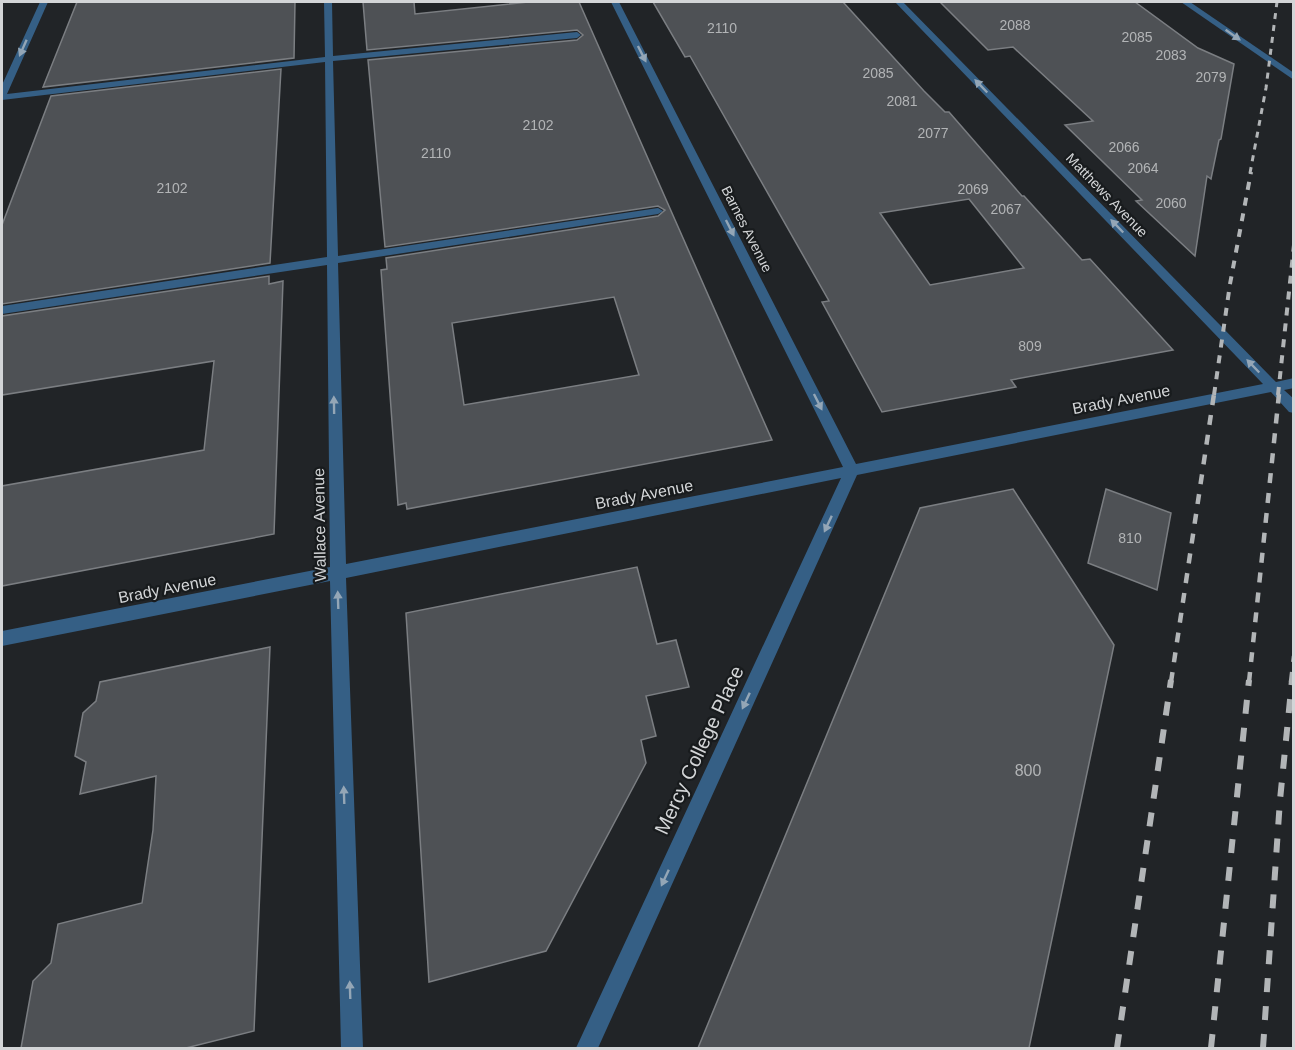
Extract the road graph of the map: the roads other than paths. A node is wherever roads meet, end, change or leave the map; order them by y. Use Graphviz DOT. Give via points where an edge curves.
graph roads {
  1 [pos="44,2"];
  2 [pos="328,2"];
  3 [pos="615,2"];
  4 [pos="899,2"];
  5 [pos="1185,2"];
  6 [pos="577,34"];
  7 [pos="329,59"];
  8 [pos="1293,77"];
  9 [pos="2,96"];
  10 [pos="658,211"];
  11 [pos="332,261"];
  12 [pos="2,310"];
  13 [pos="1293,383"];
  14 [pos="1273,387"];
  15 [pos="1293,408"];
  16 [pos="852,471"];
  17 [pos="338,573"];
  18 [pos="2,639"];
  19 [pos="352,1048"];
  20 [pos="586,1048"];
  1 -- 9 [label="street, one-way"];
  2 -- 7 [label="street, Wallace Avenue"];
  3 -- 16 [label="street, Barnes Avenue, one-way"];
  14 -- 4 [label="street, Matthews Avenue, one-way"];
  5 -- 8 [label="street, one-way"];
  6 -- 7 [label="street"];
  7 -- 9 [label="street"];
  7 -- 11 [label="street, Wallace Avenue"];
  10 -- 11 [label="street"];
  11 -- 12 [label="street"];
  17 -- 11 [label="street, Wallace Avenue, one-way"];
  13 -- 14 [label="street, Brady Avenue"];
  14 -- 15 [label="street, Matthews Avenue"];
  14 -- 16 [label="street, Brady Avenue"];
  16 -- 17 [label="street, Brady Avenue"];
  16 -- 20 [label="street, Mercy College Place, one-way"];
  17 -- 18 [label="street, Brady Avenue"];
  19 -- 17 [label="street, Wallace Avenue, one-way"];
}
